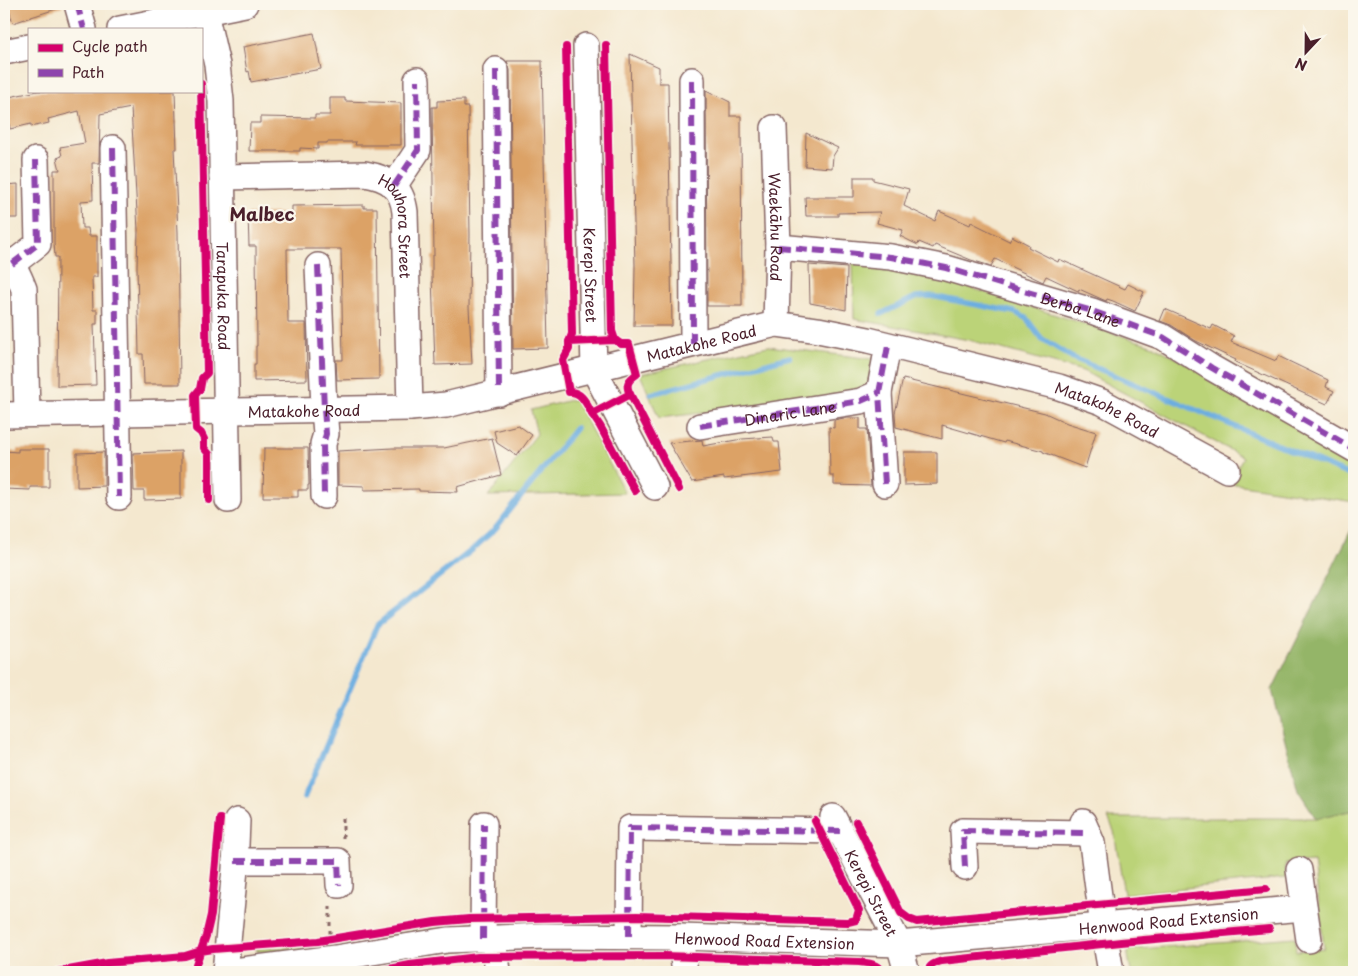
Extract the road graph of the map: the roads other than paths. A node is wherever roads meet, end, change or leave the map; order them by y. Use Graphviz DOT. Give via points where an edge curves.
graph roads {
  1 [pos="77,4"];
  2 [pos="245,4"];
  3 [pos="204,8"];
  4 [pos="84,28"];
  5 [pos="124,28"];
  6 [pos="586,46"];
  7 [pos="28,47"];
  8 [pos="4,52"];
  9 [pos="496,70"];
  10 [pos="417,80"];
  11 [pos="692,80"];
  12 [pos="774,128"];
  13 [pos="113,148"];
  14 [pos="36,160"];
  15 [pos="222,176"];
  16 [pos="394,186"];
  17 [pos="778,247"];
  18 [pos="8,261"];
  19 [pos="318,266"];
  20 [pos="776,324"];
  21 [pos="693,344"];
  22 [pos="888,346"];
  23 [pos="594,370"];
  24 [pos="498,393"];
  25 [pos="878,393"];
  26 [pos="410,408"];
  27 [pos="324,409"];
  28 [pos="226,410"];
  29 [pos="117,414"];
  30 [pos="15,415"];
  31 [pos="700,426"];
  32 [pos="1354,449"];
  33 [pos="1227,470"];
  34 [pos="886,484"];
  35 [pos="655,487"];
  36 [pos="118,496"];
  37 [pos="324,496"];
  38 [pos="228,500"];
  39 [pos="237,821"];
  40 [pos="484,824"];
  41 [pos="235,860"];
  42 [pos="965,867"];
  43 [pos="1299,870"];
  44 [pos="339,885"];
  45 [pos="1304,908"];
  46 [pos="1103,926"];
  47 [pos="629,936"];
  48 [pos="680,937"];
  49 [pos="489,939"];
  50 [pos="1309,940"];
  51 [pos="899,944"];
  52 [pos="226,972"];
  53 [pos="498,972"];
  54 [pos="685,972"];
  55 [pos="907,972"];
  56 [pos="1111,972"];
  1 -- 4 [label="street"];
  2 -- 3 [label="street"];
  3 -- 5 [label="street"];
  3 -- 15 [label="street, Tarapuka Road" via="219,81"];
  6 -- 23 [label="street, Kerepi Street"];
  7 -- 8 [label="street"];
  9 -- 24 [label="street"];
  10 -- 16 [label="street" via="418,150"];
  11 -- 21 [label="street"];
  12 -- 17 [label="street, Waekāhu Road"];
  13 -- 29 [label="street"];
  14 -- 18 [label="street" via="38,244"];
  15 -- 16 [label="street, Houhora Street" via="364,174 382,178"];
  15 -- 28 [label="street, Tarapuka Road"];
  16 -- 26 [label="street, Houhora Street" via="404,200 405,212"];
  17 -- 20 [label="street, Waekāhu Road"];
  17 -- 32 [label="street, Berba Lane" via="900,259 946,268 1092,311 1162,337"];
  18 -- 30 [label="street" via="24,289 25,399"];
  19 -- 27 [label="street"];
  20 -- 21 [label="street, Matakohe Road"];
  20 -- 22 [label="street, Matakohe Road"];
  21 -- 23 [label="street, Matakohe Road"];
  22 -- 25 [label="street"];
  22 -- 33 [label="street, Matakohe Road" via="1059,387 1102,402"];
  23 -- 24 [label="street, Matakohe Road"];
  23 -- 35 [label="street, Kerepi Street"];
  24 -- 26 [label="street, Matakohe Road" via="446,405"];
  25 -- 31 [label="street, Dinaric Lane" via="861,401"];
  25 -- 34 [label="street"];
  26 -- 27 [label="street, Matakohe Road"];
  27 -- 28 [label="street, Matakohe Road"];
  27 -- 37 [label="street"];
  28 -- 29 [label="street, Matakohe Road"];
  28 -- 38 [label="street, Tarapuka Road"];
  29 -- 30 [label="street, Matakohe Road"];
  29 -- 36 [label="street"];
  39 -- 41 [label="street"];
  40 -- 49 [label="street"];
  41 -- 44 [label="street" via="338,861"];
  41 -- 52 [label="street"];
  42 -- 46 [label="street" via="963,831 1086,828 1092,843"];
  43 -- 45 [label="street"];
  45 -- 46 [label="street, Henwood Road Extension"];
  45 -- 50 [label="street"];
  46 -- 51 [label="street, Henwood Road Extension"];
  46 -- 56 [label="street"];
  47 -- 48 [label="street, Henwood Road Extension"];
  47 -- 49 [label="street, Henwood Road Extension"];
  47 -- 51 [label="street, Kerepi Street" via="630,828 836,823"];
  48 -- 51 [label="street, Henwood Road Extension"];
  48 -- 54 [label="street"];
  49 -- 52 [label="street, Henwood Road Extension" via="448,940"];
  49 -- 53 [label="street"];
  51 -- 55 [label="street, Kerepi Street"];
}
